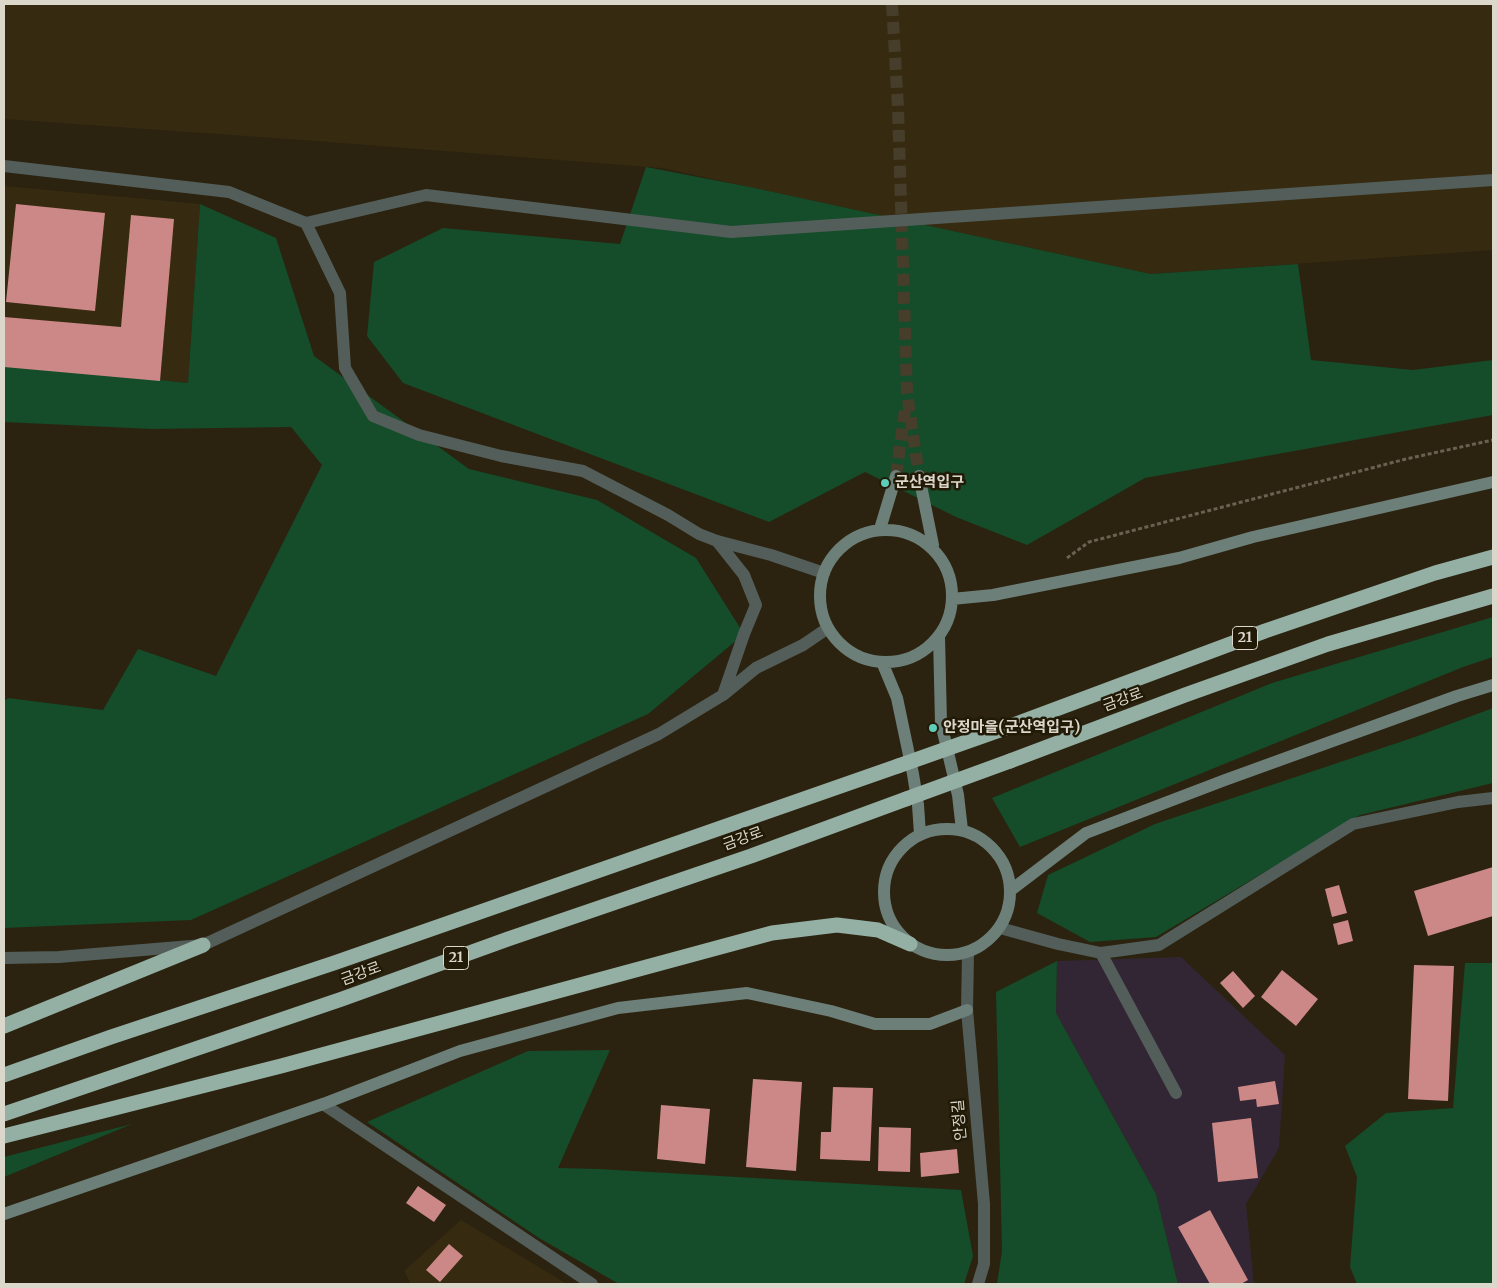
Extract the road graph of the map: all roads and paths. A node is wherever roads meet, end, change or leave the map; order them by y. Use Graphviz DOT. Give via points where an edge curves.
graph roads {
  1 [pos="4,166"];
  2 [pos="1493,180"];
  3 [pos="306,223"];
  4 [pos="1493,440"];
  5 [pos="896,476"];
  6 [pos="919,476"];
  7 [pos="1493,482"];
  8 [pos="880,528"];
  9 [pos="717,541"];
  10 [pos="932,545"];
  11 [pos="1493,557"];
  12 [pos="1061,562"];
  13 [pos="824,573"];
  14 [pos="1493,596"];
  15 [pos="952,599"];
  16 [pos="828,628"];
  17 [pos="939,636"];
  18 [pos="882,662"];
  19 [pos="1493,685"];
  20 [pos="723,695"];
  21 [pos="1493,798"];
  22 [pos="962,830"];
  23 [pos="920,834"];
  24 [pos="1011,890"];
  25 [pos="1000,928"];
  26 [pos="910,944"];
  27 [pos="203,945"];
  28 [pos="968,953"];
  29 [pos="1101,953"];
  30 [pos="4,958"];
  31 [pos="967,1010"];
  32 [pos="4,1026"];
  33 [pos="4,1075"];
  34 [pos="1176,1093"];
  35 [pos="323,1104"];
  36 [pos="4,1114"];
  37 [pos="4,1136"];
  38 [pos="4,1214"];
  39 [pos="592,1284"];
  40 [pos="978,1284"];
  1 -- 3 [label="street" via="229,192"];
  2 -- 3 [label="street" via="731,232 426,195"];
  3 -- 9 [label="street" via="340,294 345,368 373,416 419,435 501,456 583,471 698,534"];
  4 -- 12 [label="path" via="1406,458 1089,542"];
  5 -- 8 [label="street"];
  6 -- 10 [label="street"];
  7 -- 15 [label="street" via="1253,537 1179,558 993,595"];
  8 -- 10 [label="street" via="902,530"];
  8 -- 13 [label="street" via="840,546"];
  9 -- 13 [label="street"];
  9 -- 20 [label="street" via="744,575 756,605"];
  10 -- 15 [label="street" via="949,573"];
  11 -- 33 [label="highway, 금강로 / 21, bridge" via="1435,573 1265,631 898,766"];
  13 -- 16 [label="street" via="820,585 820,608"];
  14 -- 36 [label="highway, 금강로 / 21, bridge" via="1328,644 751,856"];
  15 -- 17 [label="street" via="949,616"];
  16 -- 18 [label="street" via="840,647 860,657"];
  16 -- 20 [label="street" via="756,668"];
  17 -- 18 [label="street" via="924,650 903,660"];
  17 -- 22 [label="street" via="941,723 958,795"];
  18 -- 23 [label="street" via="897,698 913,774"];
  19 -- 24 [label="street" via="1086,833"];
  20 -- 27 [label="street" via="659,734"];
  21 -- 29 [label="street" via="1458,802 1354,824 1159,945"];
  22 -- 23 [label="street" via="940,828"];
  22 -- 24 [label="street" via="981,838 996,851 1007,869"];
  23 -- 26 [label="street" via="902,847 889,865 884,886 886,908 895,928"];
  24 -- 25 [label="street" via="1009,910"];
  25 -- 28 [label="street" via="986,943"];
  25 -- 29 [label="street"];
  26 -- 28 [label="street" via="928,953 948,956"];
  26 -- 37 [label="highway" via="878,930 837,926 772,933 281,1066"];
  27 -- 30 [label="street" via="59,957"];
  27 -- 32 [label="highway"];
  28 -- 31 [label="street, 안정길"];
  29 -- 34 [label="street"];
  31 -- 35 [label="street" via="930,1024 875,1024 747,993 618,1008 460,1051"];
  31 -- 40 [label="street, 안정길" via="984,1204 984,1264"];
  35 -- 38 [label="street"];
  35 -- 39 [label="street"];
}
